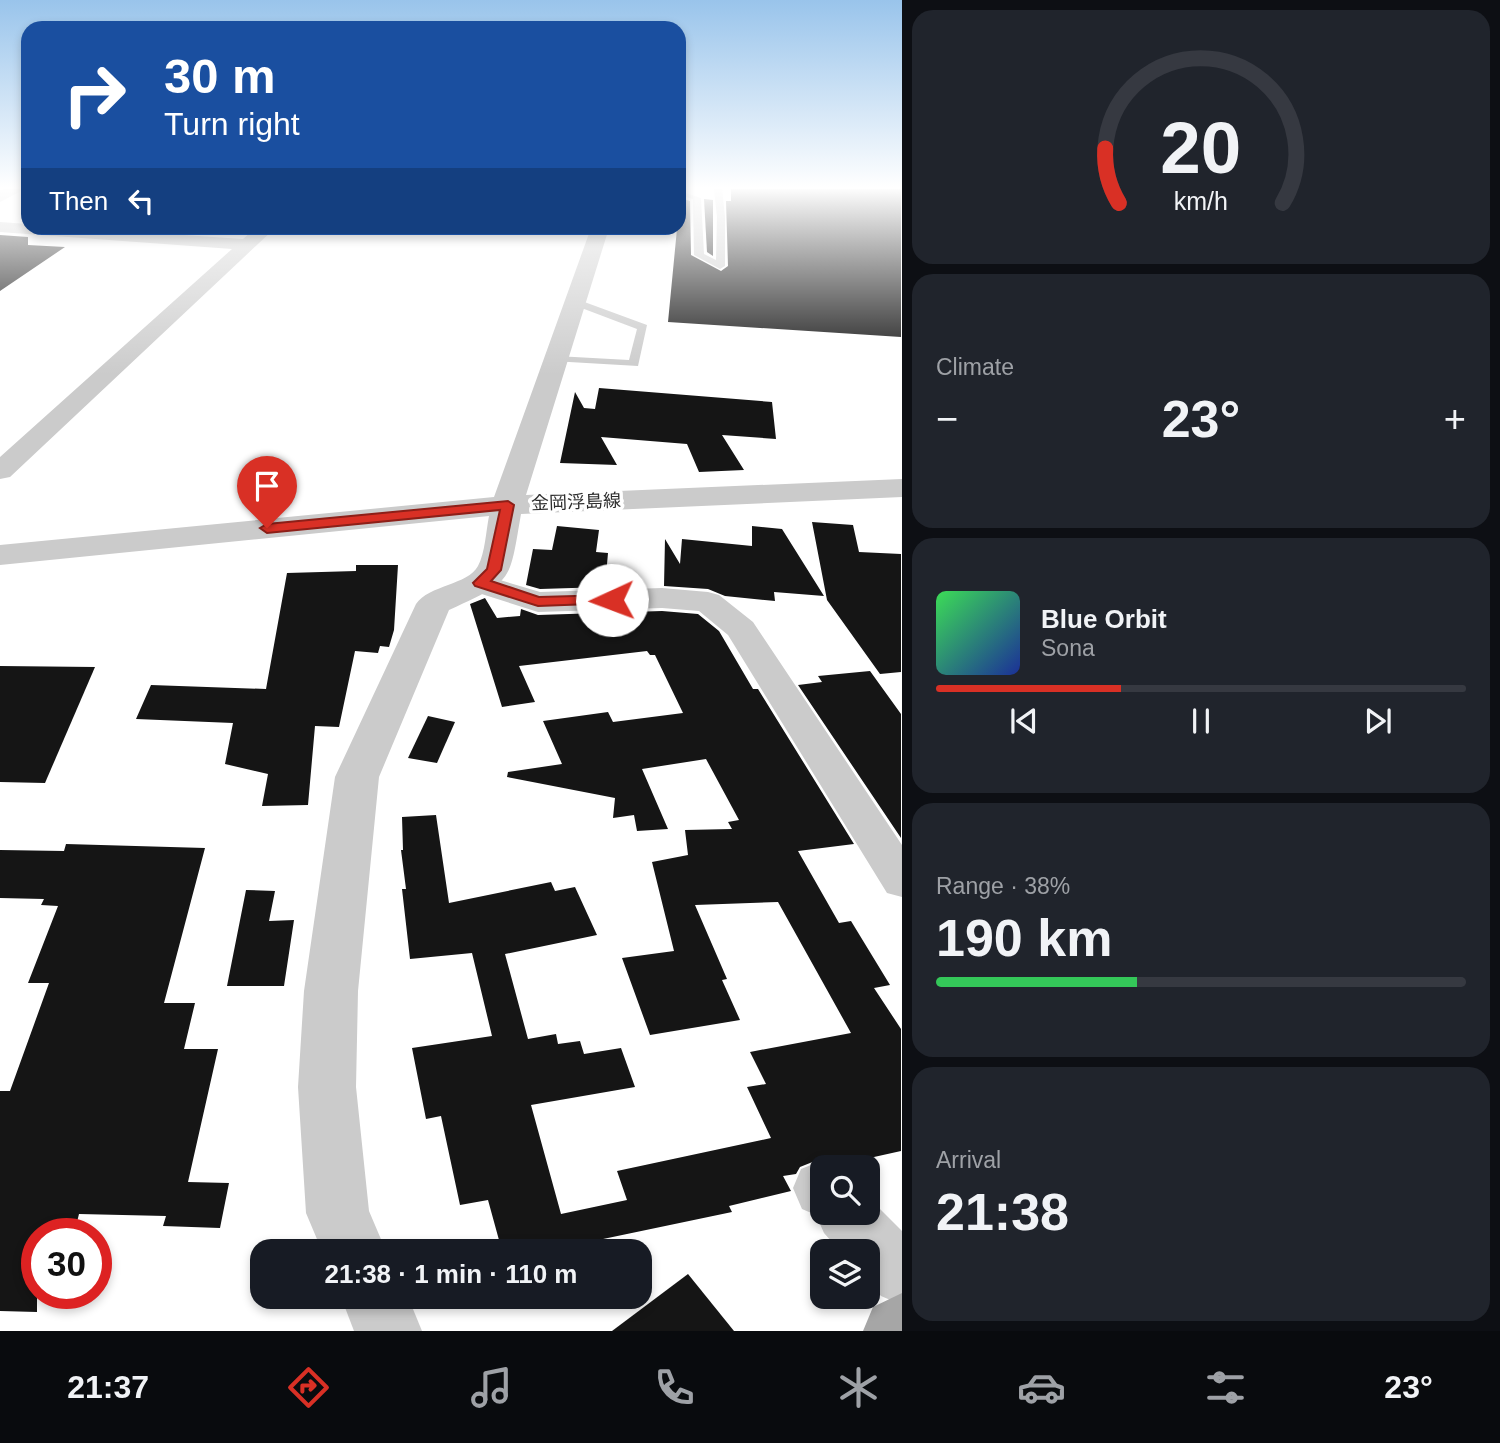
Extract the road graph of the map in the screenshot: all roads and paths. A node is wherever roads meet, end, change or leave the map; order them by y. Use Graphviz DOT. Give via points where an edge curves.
graph roads {
  1 [pos="239,251"];
  2 [pos="592,251"];
  3 [pos="699,251"];
  4 [pos="720,251"];
  5 [pos="575,302"];
  6 [pos="556,359"];
  7 [pos="0,471"];
  8 [pos="901,488"];
  9 [pos="508,505"];
  10 [pos="0,555"];
  11 [pos="481,583"];
  12 [pos="901,881"];
  13 [pos="855,1225"];
  14 [pos="349,1239"];
  15 [pos="901,1275"];
  16 [pos="379,1309"];
  17 [pos="901,1327"];
  18 [pos="388,1331"];
  19 [pos="897,1331"];
  1 -- 7 [label="street"];
  2 -- 5 [label="street"];
  3 -- 4 [label="lane" via="720,266"];
  5 -- 6 [label="street"];
  5 -- 6 [label="lane" via="643,327 634,365"];
  6 -- 9 [label="street"];
  8 -- 9 [label="street, 金岡浮島線"];
  9 -- 10 [label="street, 金岡浮島線"];
  9 -- 11 [label="street" via="494,570"];
  11 -- 12 [label="street" via="538,602 662,598 708,602 741,629"];
  11 -- 14 [label="street" via="434,604 357,777 331,991 327,1087 338,1213"];
  13 -- 15 [label="street"];
  16 -- 18 [label="street"];
  17 -- 19 [label="main road"];
}
